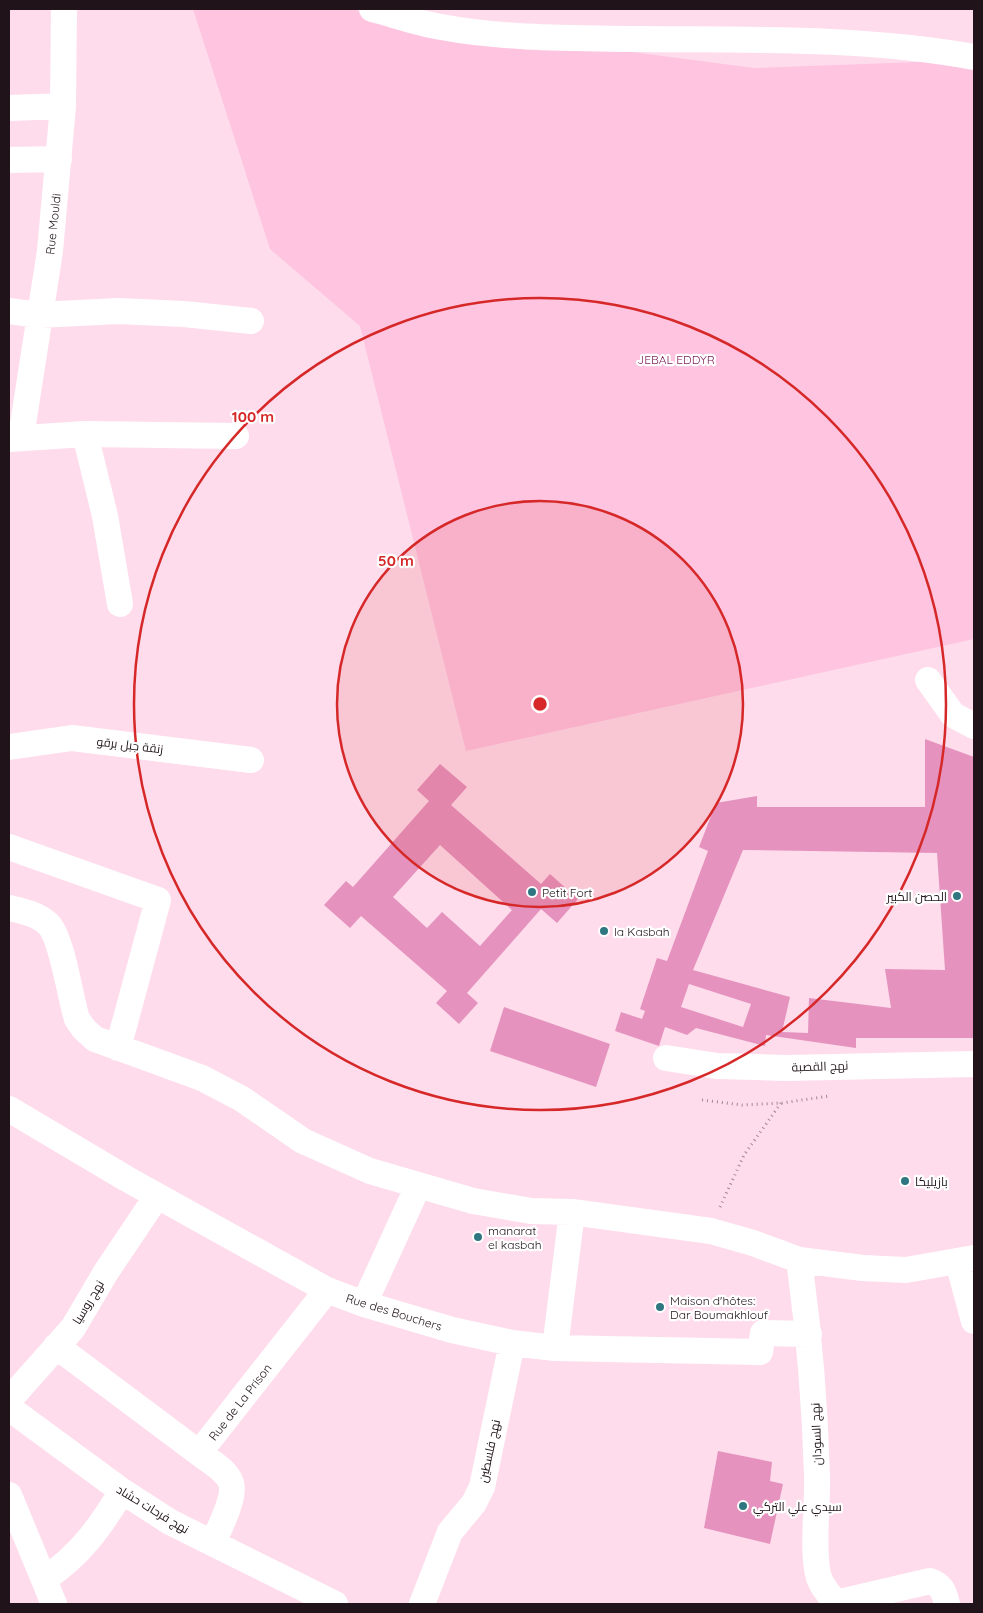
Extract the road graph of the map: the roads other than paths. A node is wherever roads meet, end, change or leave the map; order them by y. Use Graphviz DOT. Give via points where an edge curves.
graph roads {
  1 [pos="64,9"];
  2 [pos="372,9"];
  3 [pos="974,56"];
  4 [pos="63,106"];
  5 [pos="9,108"];
  6 [pos="59,159"];
  7 [pos="9,160"];
  8 [pos="9,311"];
  9 [pos="39,315"];
  10 [pos="251,321"];
  11 [pos="85,434"];
  12 [pos="236,436"];
  13 [pos="15,438"];
  14 [pos="120,604"];
  15 [pos="928,680"];
  16 [pos="974,726"];
  17 [pos="9,747"];
  18 [pos="251,760"];
  19 [pos="9,847"];
  20 [pos="9,908"];
  21 [pos="118,1048"];
  22 [pos="666,1058"];
  23 [pos="974,1064"];
  24 [pos="9,1109"];
  25 [pos="418,1186"];
  26 [pos="157,1196"];
  27 [pos="572,1212"];
  28 [pos="799,1260"];
  29 [pos="966,1260"];
  30 [pos="327,1290"];
  31 [pos="364,1304"];
  32 [pos="974,1322"];
  33 [pos="809,1334"];
  34 [pos="512,1343"];
  35 [pos="56,1346"];
  36 [pos="555,1348"];
  37 [pos="9,1400"];
  38 [pos="9,1408"];
  39 [pos="199,1453"];
  40 [pos="122,1491"];
  41 [pos="9,1495"];
  42 [pos="213,1543"];
  43 [pos="44,1579"];
  44 [pos="836,1603"];
  45 [pos="54,1604"];
  46 [pos="334,1604"];
  47 [pos="422,1604"];
  48 [pos="947,1604"];
  1 -- 4 [label="street, Rue Mouldi"];
  2 -- 3 [label="street" via="442,27 515,35 584,39 845,42"];
  4 -- 5 [label="street"];
  4 -- 6 [label="street, Rue Mouldi"];
  6 -- 7 [label="street"];
  6 -- 9 [label="street, Rue Mouldi" via="50,251"];
  8 -- 9 [label="street"];
  9 -- 10 [label="street" via="118,311"];
  9 -- 13 [label="street, Rue Mouldi"];
  11 -- 12 [label="street"];
  11 -- 13 [label="street"];
  11 -- 14 [label="street" via="106,516"];
  15 -- 16 [label="street" via="953,716"];
  17 -- 18 [label="street, زنقة جبل برقو" via="72,738"];
  19 -- 21 [label="street" via="158,900"];
  20 -- 21 [label="street" via="49,924 57,937 77,1019 95,1039"];
  21 -- 25 [label="street" via="202,1078 242,1100 303,1141 370,1171"];
  22 -- 23 [label="street, نهج القصبة" via="717,1066 786,1068"];
  24 -- 26 [label="street, Rue des Bouchers"];
  25 -- 27 [label="street" via="473,1201 530,1211"];
  25 -- 31 [label="street"];
  26 -- 30 [label="street, Rue des Bouchers"];
  26 -- 35 [label="street, نهج روسيا" via="106,1272 83,1314"];
  27 -- 28 [label="street" via="711,1231"];
  27 -- 36 [label="street"];
  28 -- 29 [label="street" via="906,1270"];
  28 -- 33 [label="street, نهج السودان"];
  29 -- 32 [label="street"];
  30 -- 31 [label="street, Rue des Bouchers"];
  30 -- 39 [label="street, Rue de La Prison"];
  31 -- 34 [label="street, Rue des Bouchers" via="452,1330"];
  33 -- 36 [label="street, Rue des Bouchers" via="763,1333 760,1352"];
  33 -- 44 [label="street, نهج السودان" via="818,1491 816,1565 822,1585"];
  34 -- 36 [label="street, Rue des Bouchers"];
  34 -- 47 [label="street, نهج فلسطين" via="482,1487 474,1503 450,1532"];
  35 -- 37 [label="street, نهج روسيا"];
  35 -- 39 [label="street"];
  38 -- 40 [label="street, نهج فرحات حشاد"];
  39 -- 42 [label="street" via="231,1482 232,1493"];
  40 -- 42 [label="street, نهج فرحات حشاد" via="170,1522"];
  40 -- 43 [label="street" via="100,1527 78,1553"];
  41 -- 43 [label="street"];
  42 -- 46 [label="street, نهج فرحات حشاد"];
  43 -- 45 [label="street"];
  44 -- 48 [label="street" via="930,1581 938,1584 944,1592"];
}
